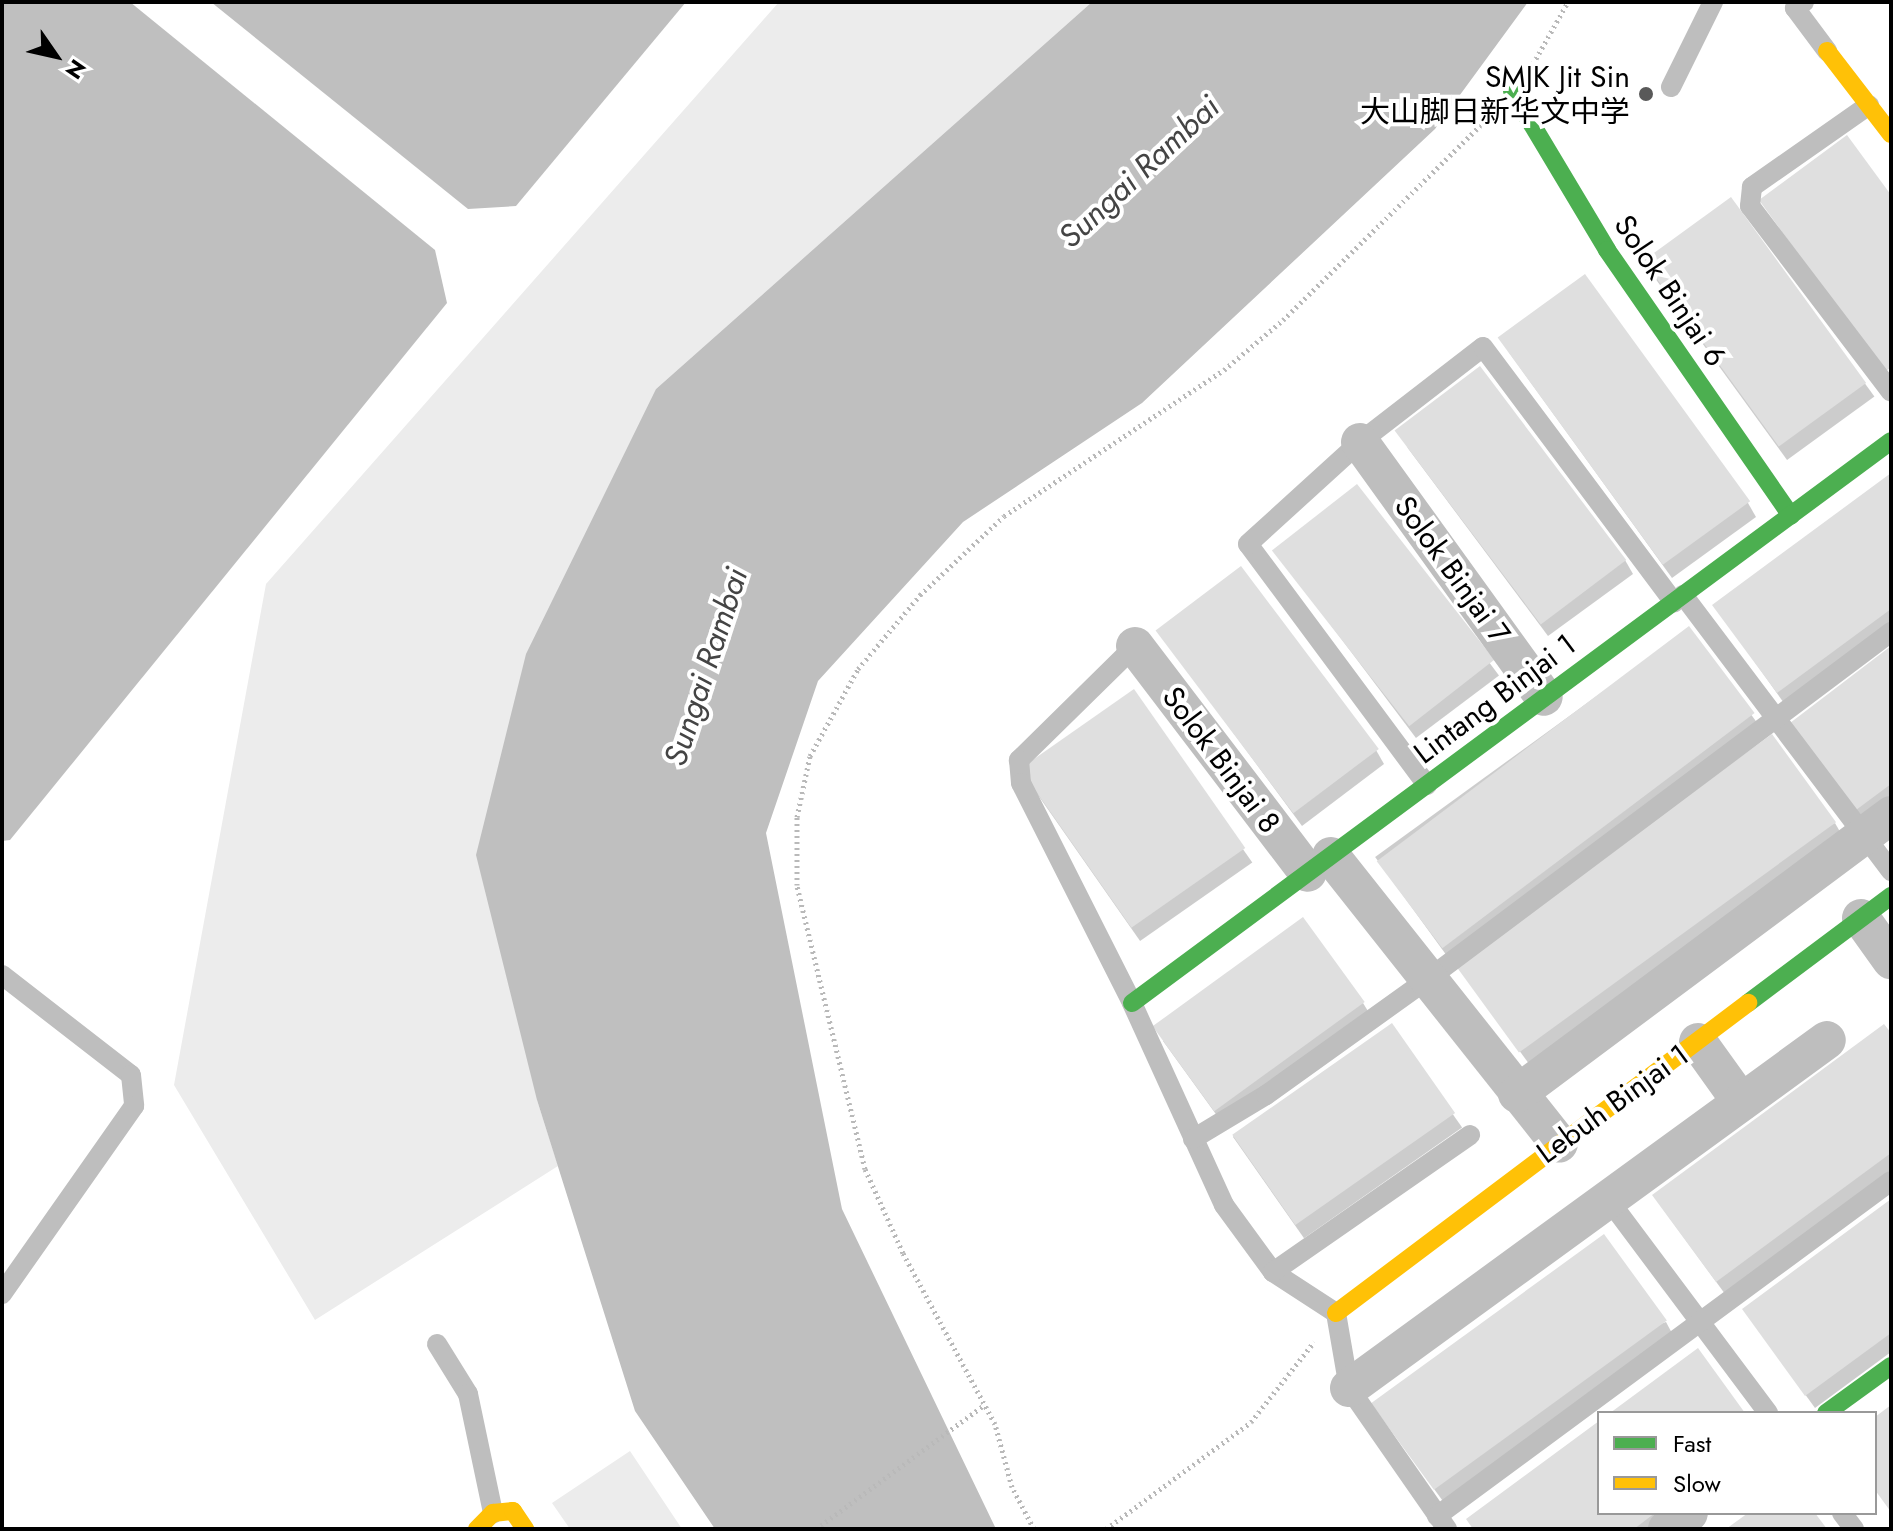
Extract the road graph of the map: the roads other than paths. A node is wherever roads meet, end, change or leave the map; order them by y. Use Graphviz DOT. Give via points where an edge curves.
graph roads {
  1 [pos="1713,2"];
  2 [pos="1804,2"];
  3 [pos="1827,51"];
  4 [pos="1671,87"];
  5 [pos="1512,91"];
  6 [pos="1869,105"];
  7 [pos="1891,134"];
  8 [pos="1891,392"];
  9 [pos="1891,441"];
  10 [pos="1360,442"];
  11 [pos="1791,516"];
  12 [pos="1678,598"];
  13 [pos="1891,632"];
  14 [pos="1135,646"];
  15 [pos="1544,697"];
  16 [pos="1774,719"];
  17 [pos="1427,785"];
  18 [pos="1877,826"];
  19 [pos="1320,864"];
  20 [pos="1891,871"];
  21 [pos="1891,896"];
  22 [pos="1861,918"];
  23 [pos="1891,960"];
  24 [pos="2,975"];
  25 [pos="1428,979"];
  26 [pos="1132,1003"];
  27 [pos="1827,1040"];
  28 [pos="1698,1042"];
  29 [pos="1517,1094"];
  30 [pos="1741,1102"];
  31 [pos="1470,1135"];
  32 [pos="1193,1139"];
  33 [pos="1559,1144"];
  34 [pos="1891,1181"];
  35 [pos="1608,1199"];
  36 [pos="1273,1272"];
  37 [pos="2,1294"];
  38 [pos="1336,1313"];
  39 [pos="1701,1323"];
  40 [pos="437,1344"];
  41 [pos="1891,1366"];
  42 [pos="1349,1388"];
  43 [pos="1767,1411"];
  44 [pos="1829,1411"];
  45 [pos="493,1513"];
  46 [pos="1686,1515"];
  47 [pos="1442,1523"];
  48 [pos="477,1529"];
  49 [pos="525,1529"];
  50 [pos="1667,1529"];
  1 -- 4 [label="lane"];
  2 -- 3 [label="lane" via="1795,8"];
  3 -- 6 [label="street"];
  5 -- 11 [label="street, Solok Binjai 6" via="1607,250"];
  6 -- 7 [label="street"];
  6 -- 8 [label="lane" via="1752,187 1750,206"];
  9 -- 11 [label="street, Lintang Binjai 1"];
  10 -- 12 [label="lane" via="1483,347"];
  10 -- 15 [label="street, Solok Binjai 7"];
  10 -- 17 [label="lane" via="1248,544"];
  11 -- 12 [label="street, Lintang Binjai 1"];
  12 -- 15 [label="street, Lintang Binjai 1"];
  12 -- 16 [label="lane"];
  13 -- 16 [label="lane"];
  14 -- 19 [label="street, Solok Binjai 8"];
  14 -- 26 [label="lane" via="1039,737 1017,768 1055,856"];
  15 -- 17 [label="street, Lintang Binjai 1"];
  16 -- 18 [label="lane"];
  16 -- 25 [label="lane"];
  17 -- 19 [label="street, Lintang Binjai 1"];
  18 -- 20 [label="lane"];
  18 -- 29 [label="street"];
  19 -- 25 [label="street, Solok Binjai 8"];
  19 -- 26 [label="street, Lintang Binjai 1"];
  21 -- 22 [label="street, Lebuh Binjai 1"];
  22 -- 23 [label="street"];
  22 -- 28 [label="street, Lebuh Binjai 1"];
  24 -- 37 [label="lane" via="131,1075 134,1106"];
  25 -- 29 [label="street, Solok Binjai 8"];
  25 -- 32 [label="lane" via="1266,1095"];
  26 -- 32 [label="lane"];
  27 -- 30 [label="street"];
  28 -- 30 [label="street"];
  28 -- 33 [label="street, Lebuh Binjai 1"];
  29 -- 33 [label="street, Solok Binjai 8"];
  30 -- 35 [label="street"];
  31 -- 36 [label="lane"];
  32 -- 36 [label="lane" via="1224,1205"];
  33 -- 38 [label="street, Lebuh Binjai 1"];
  34 -- 39 [label="lane"];
  35 -- 39 [label="lane"];
  35 -- 42 [label="street"];
  36 -- 38 [label="lane"];
  38 -- 42 [label="lane"];
  39 -- 43 [label="lane"];
  39 -- 47 [label="lane"];
  40 -- 45 [label="lane" via="468,1394"];
  41 -- 44 [label="street"];
  42 -- 47 [label="lane"];
  45 -- 48 [label="street"];
  45 -- 49 [label="street" via="513,1511"];
  46 -- 50 [label="street"];
}
